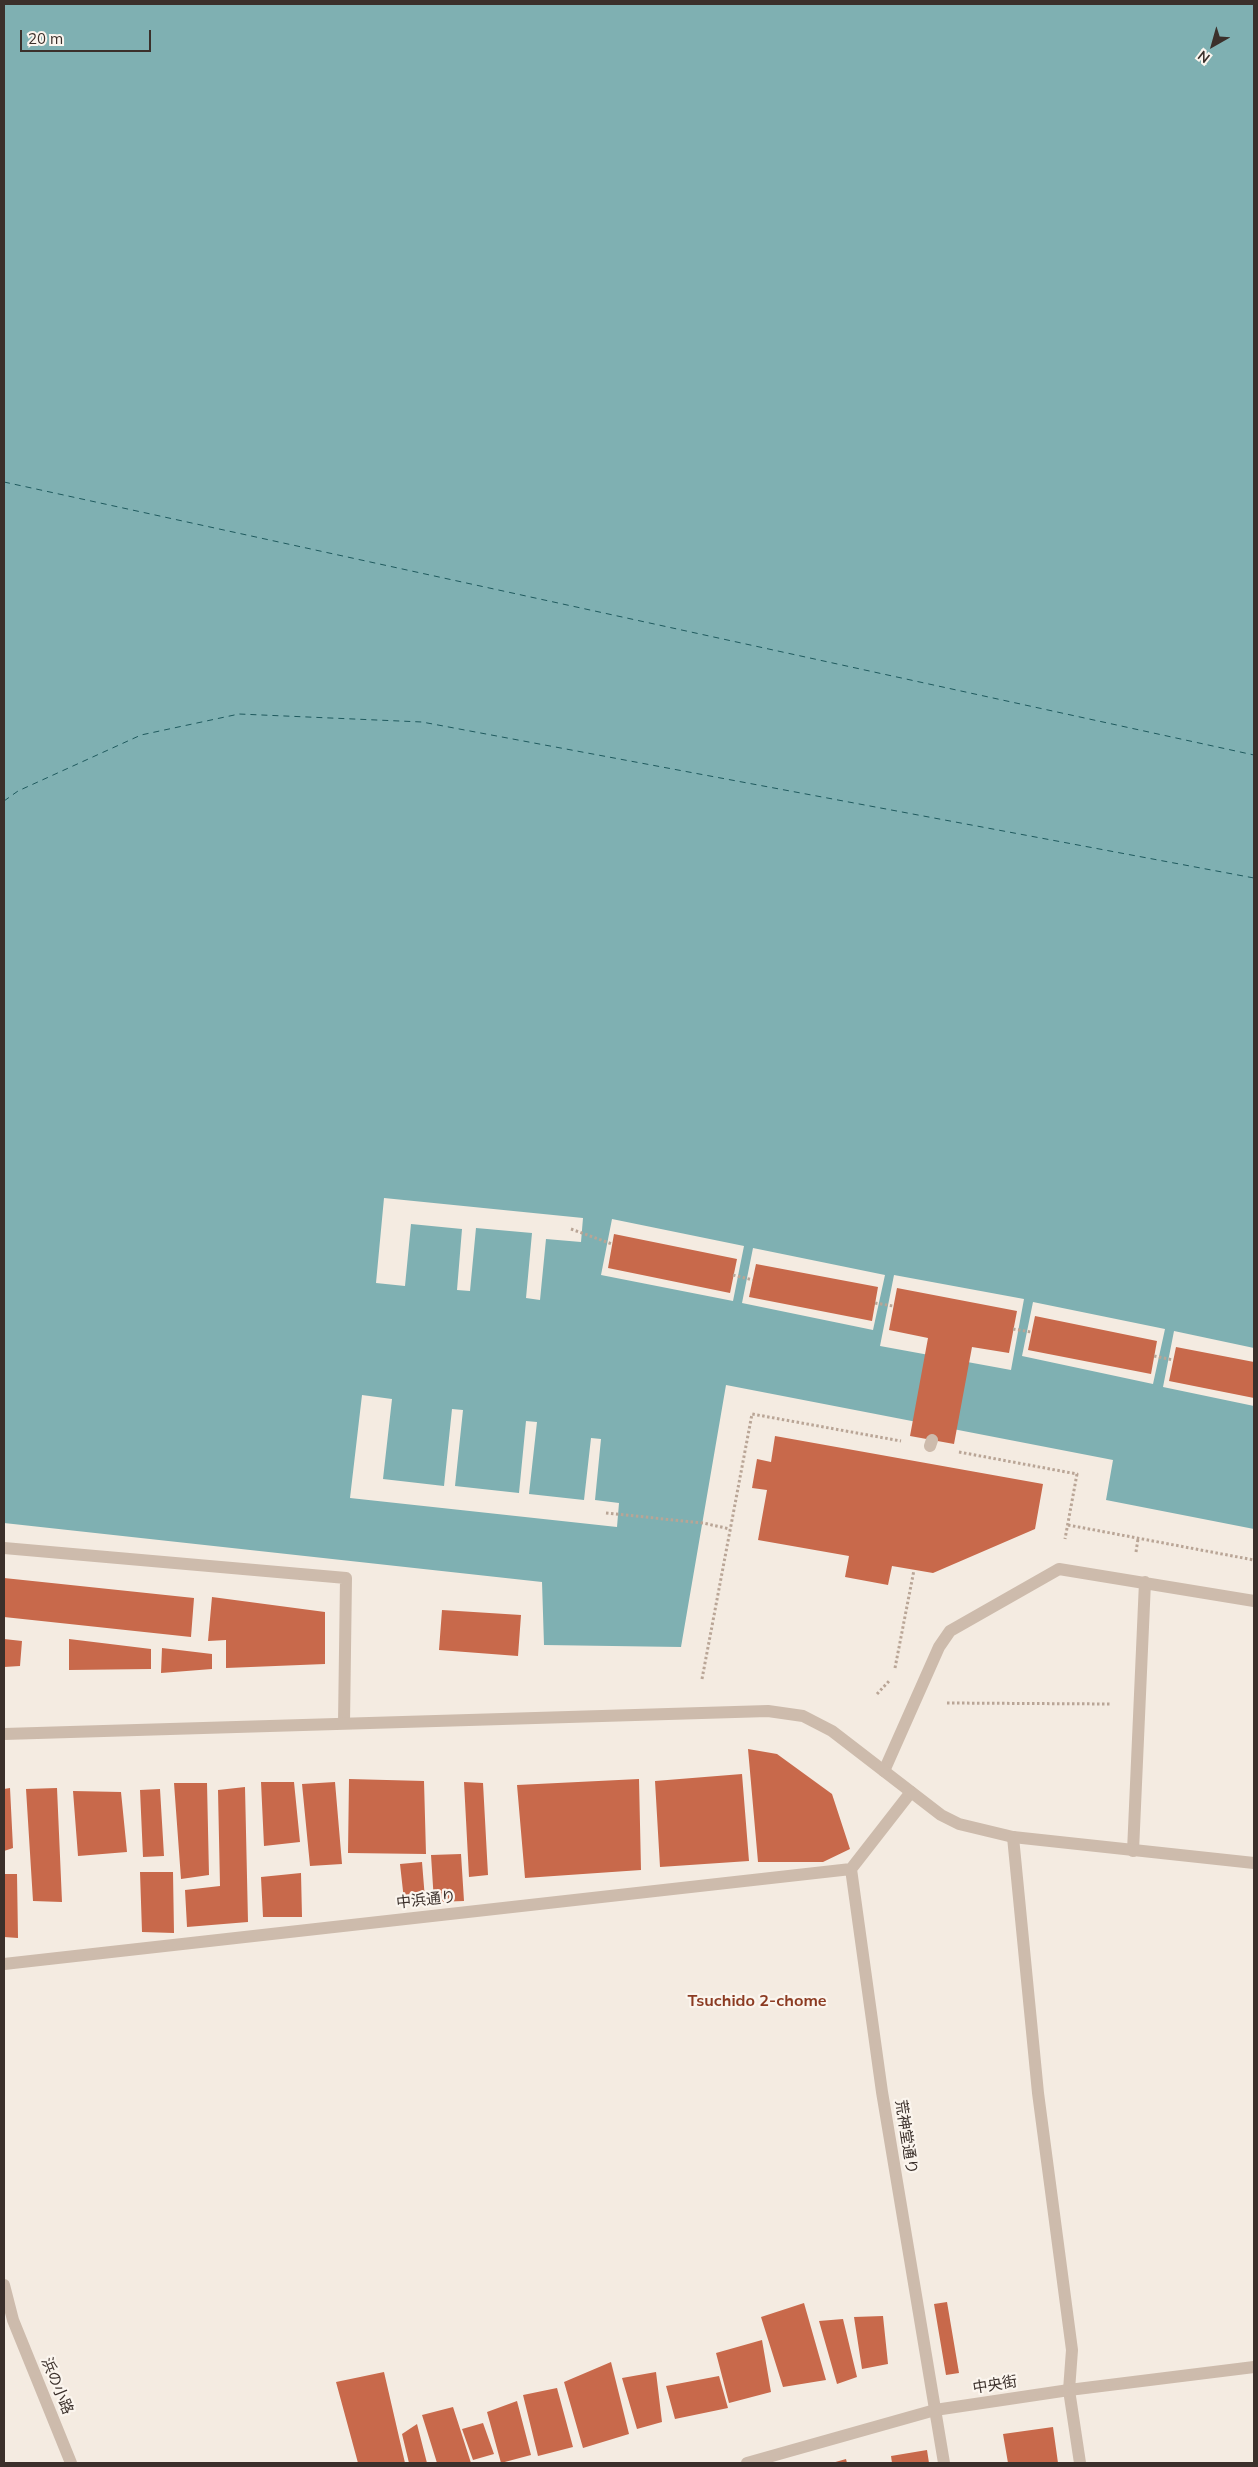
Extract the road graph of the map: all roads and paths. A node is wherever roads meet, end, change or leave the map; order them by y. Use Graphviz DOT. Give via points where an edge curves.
graph roads {
  1 [pos="571,1229"];
  2 [pos="612,1244"];
  3 [pos="733,1275"];
  4 [pos="752,1280"];
  5 [pos="876,1303"];
  6 [pos="893,1306"];
  7 [pos="1013,1328"];
  8 [pos="1031,1332"];
  9 [pos="1154,1356"];
  10 [pos="1173,1360"];
  11 [pos="606,1513"];
  12 [pos="1068,1525"];
  13 [pos="730,1529"];
  14 [pos="4,1548"];
  15 [pos="1254,1560"];
  16 [pos="1059,1569"];
  17 [pos="914,1570"];
  18 [pos="1145,1582"];
  19 [pos="1254,1601"];
  20 [pos="702,1679"];
  21 [pos="877,1694"];
  22 [pos="914,1703"];
  23 [pos="1140,1704"];
  24 [pos="344,1723"];
  25 [pos="4,1734"];
  26 [pos="884,1771"];
  27 [pos="911,1792"];
  28 [pos="1013,1837"];
  29 [pos="1133,1850"];
  30 [pos="1254,1863"];
  31 [pos="851,1869"];
  32 [pos="4,1964"];
  33 [pos="4,2285"];
  34 [pos="8,2321"];
  35 [pos="1254,2367"];
  36 [pos="1069,2390"];
  37 [pos="935,2410"];
  38 [pos="71,2463"];
  39 [pos="747,2463"];
  40 [pos="944,2463"];
  41 [pos="1080,2463"];
  1 -- 2 [label="path"];
  3 -- 4 [label="path"];
  5 -- 6 [label="path"];
  7 -- 8 [label="path"];
  9 -- 10 [label="path"];
  11 -- 13 [label="path"];
  12 -- 13 [label="path" via="1077,1474 931,1443 752,1414"];
  12 -- 15 [label="path"];
  12 -- 16 [label="path"];
  13 -- 20 [label="path"];
  14 -- 24 [label="street" via="346,1578"];
  16 -- 18 [label="street"];
  16 -- 22 [label="street" via="950,1631 939,1647"];
  17 -- 21 [label="path" via="894,1676"];
  18 -- 19 [label="street"];
  18 -- 23 [label="street"];
  22 -- 23 [label="path"];
  22 -- 26 [label="street"];
  23 -- 29 [label="street"];
  24 -- 25 [label="street"];
  24 -- 26 [label="street" via="768,1711 803,1716 832,1731"];
  26 -- 27 [label="street"];
  27 -- 28 [label="street" via="959,1824"];
  27 -- 31 [label="street"];
  28 -- 29 [label="street"];
  28 -- 36 [label="street" via="1038,2093 1072,2350"];
  29 -- 30 [label="street"];
  31 -- 32 [label="street, 中浜通り"];
  31 -- 37 [label="street, 荒神堂通り" via="882,2092"];
  33 -- 34 [label="street, 浜の小路"];
  34 -- 38 [label="street, 浜の小路"];
  35 -- 36 [label="street, 中央街"];
  36 -- 37 [label="street, 中央街"];
  36 -- 41 [label="street"];
  37 -- 39 [label="street, 中央街"];
  37 -- 40 [label="street, 荒神堂通り"];
}
